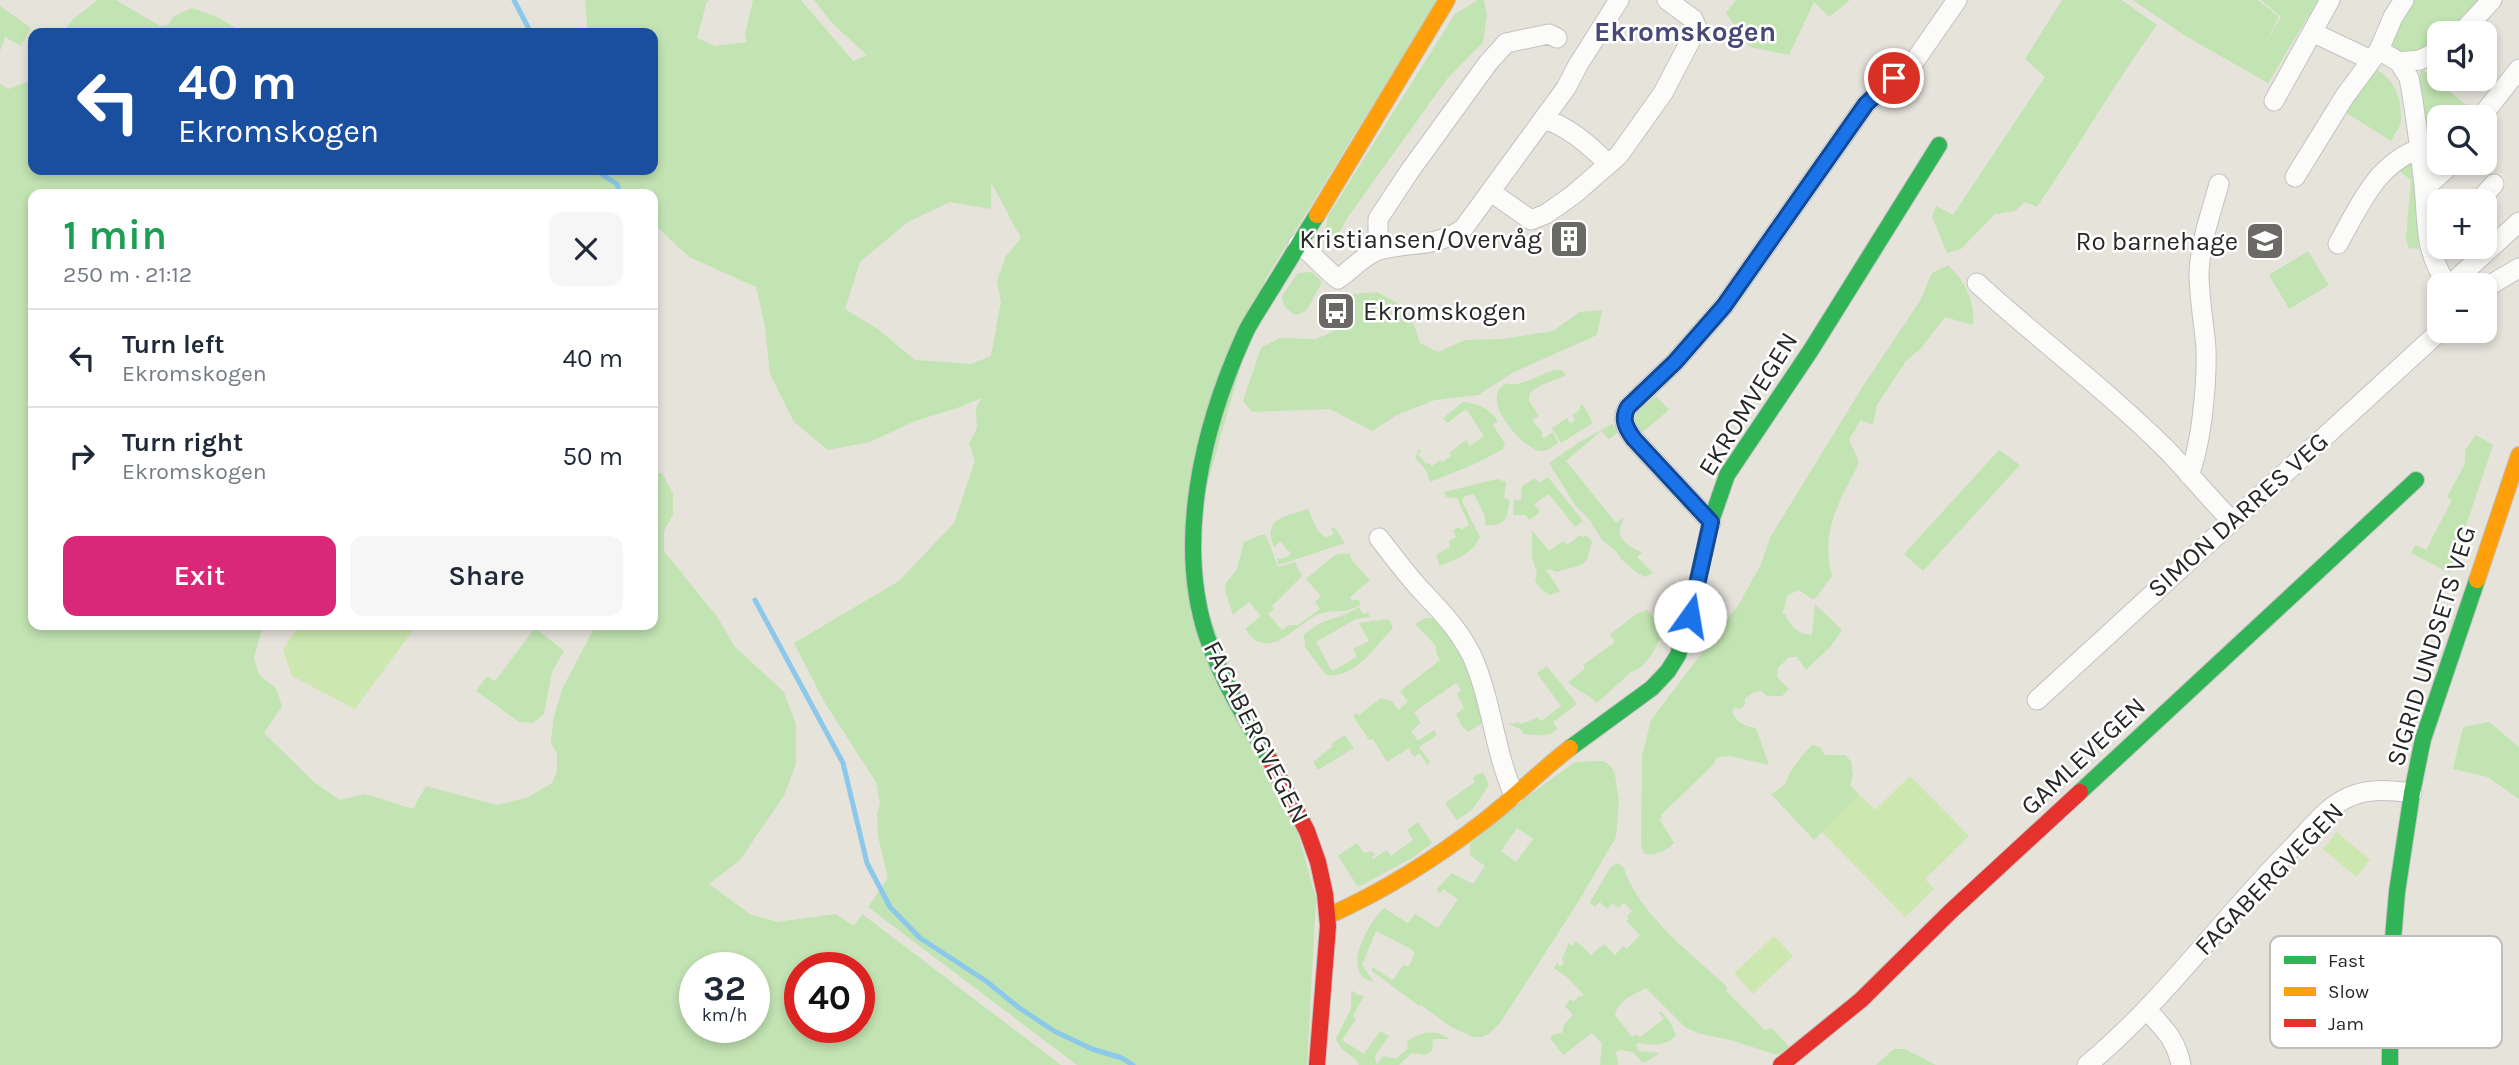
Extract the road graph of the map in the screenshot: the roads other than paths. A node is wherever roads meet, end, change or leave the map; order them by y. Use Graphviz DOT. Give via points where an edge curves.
graph roads {
  1 [pos="1447,0"];
  2 [pos="1619,0"];
  3 [pos="1667,0"];
  4 [pos="1957,0"];
  5 [pos="2330,0"];
  6 [pos="2404,0"];
  7 [pos="2492,0"];
  8 [pos="2472,21"];
  9 [pos="2314,33"];
  10 [pos="1557,38"];
  11 [pos="2375,55"];
  12 [pos="2427,56"];
  13 [pos="2399,62"];
  14 [pos="2519,69"];
  15 [pos="2274,101"];
  16 [pos="2490,105"];
  17 [pos="1545,119"];
  18 [pos="1939,145"];
  19 [pos="2419,149"];
  20 [pos="1608,164"];
  21 [pos="2439,175"];
  22 [pos="2295,177"];
  23 [pos="2219,184"];
  24 [pos="2494,184"];
  25 [pos="2424,189"];
  26 [pos="2490,189"];
  27 [pos="1491,192"];
  28 [pos="2519,222"];
  29 [pos="1298,244"];
  30 [pos="2338,244"];
  31 [pos="1378,250"];
  32 [pos="2440,259"];
  33 [pos="2436,268"];
  34 [pos="2519,268"];
  35 [pos="2440,273"];
  36 [pos="2462,273"];
  37 [pos="2497,281"];
  38 [pos="1977,283"];
  39 [pos="2427,343"];
  40 [pos="2519,455"];
  41 [pos="2189,475"];
  42 [pos="2416,480"];
  43 [pos="2232,521"];
  44 [pos="1711,522"];
  45 [pos="1379,538"];
  46 [pos="2037,700"];
  47 [pos="2412,793"];
  48 [pos="1514,795"];
  49 [pos="1328,916"];
  50 [pos="2393,936"];
  51 [pos="2147,1010"];
  52 [pos="2179,1064"];
  53 [pos="1317,1065"];
  54 [pos="1781,1065"];
  55 [pos="2087,1065"];
  1 -- 29 [label="street, FAGABERGVEGEN"];
  2 -- 17 [label="street"];
  3 -- 20 [label="street" via="1693,19 1697,28 1651,113"];
  4 -- 44 [label="street" via="1916,59 1866,104 1724,306 1624,414 1634,439"];
  5 -- 9 [label="street"];
  6 -- 11 [label="street"];
  7 -- 8 [label="street"];
  9 -- 11 [label="street"];
  9 -- 15 [label="street"];
  10 -- 31 [label="street" via="1549,34 1506,43 1488,63 1378,219"];
  11 -- 13 [label="street"];
  11 -- 22 [label="street"];
  12 -- 13 [label="street"];
  13 -- 19 [label="street" via="2409,78"];
  14 -- 16 [label="street"];
  17 -- 20 [label="street" via="1578,136"];
  17 -- 27 [label="street"];
  18 -- 44 [label="street, EKROMVEGEN" via="1727,475"];
  19 -- 25 [label="street"];
  19 -- 30 [label="street" via="2384,169"];
  20 -- 27 [label="street" via="1573,195 1531,220"];
  21 -- 25 [label="street"];
  23 -- 41 [label="street" via="2199,272 2206,369"];
  24 -- 26 [label="street"];
  25 -- 33 [label="street" via="2426,238"];
  27 -- 31 [label="street" via="1464,229 1450,237"];
  28 -- 36 [label="street"];
  29 -- 31 [label="street" via="1338,279"];
  29 -- 49 [label="street, FAGABERGVEGEN" via="1244,335 1226,377 1202,456 1193,539 1198,609 1209,645 1306,829"];
  32 -- 33 [label="street"];
  33 -- 35 [label="street"];
  34 -- 37 [label="street"];
  38 -- 41 [label="street" via="2105,393"];
  39 -- 43 [label="street, SIMON DARRES VEG"];
  40 -- 47 [label="street, SIGRID UNDSETS VEG" via="2433,704"];
  41 -- 43 [label="street"];
  42 -- 54 [label="street, GAMLEVEGEN" via="1861,1000"];
  43 -- 46 [label="street, SIMON DARRES VEG"];
  44 -- 48 [label="street, EKROMVEGEN" via="1690,616 1668,671"];
  45 -- 48 [label="street" via="1449,619 1471,654"];
  47 -- 50 [label="street, SIGRID UNDSETS VEG"];
  47 -- 51 [label="street, FAGABERGVEGEN" via="2381,790 2336,805 2273,867"];
  48 -- 49 [label="street, EKROMVEGEN" via="1415,871"];
  49 -- 53 [label="street, FAGABERGVEGEN"];
  51 -- 52 [label="street" via="2172,1038"];
  51 -- 55 [label="street, FAGABERGVEGEN"];
}
